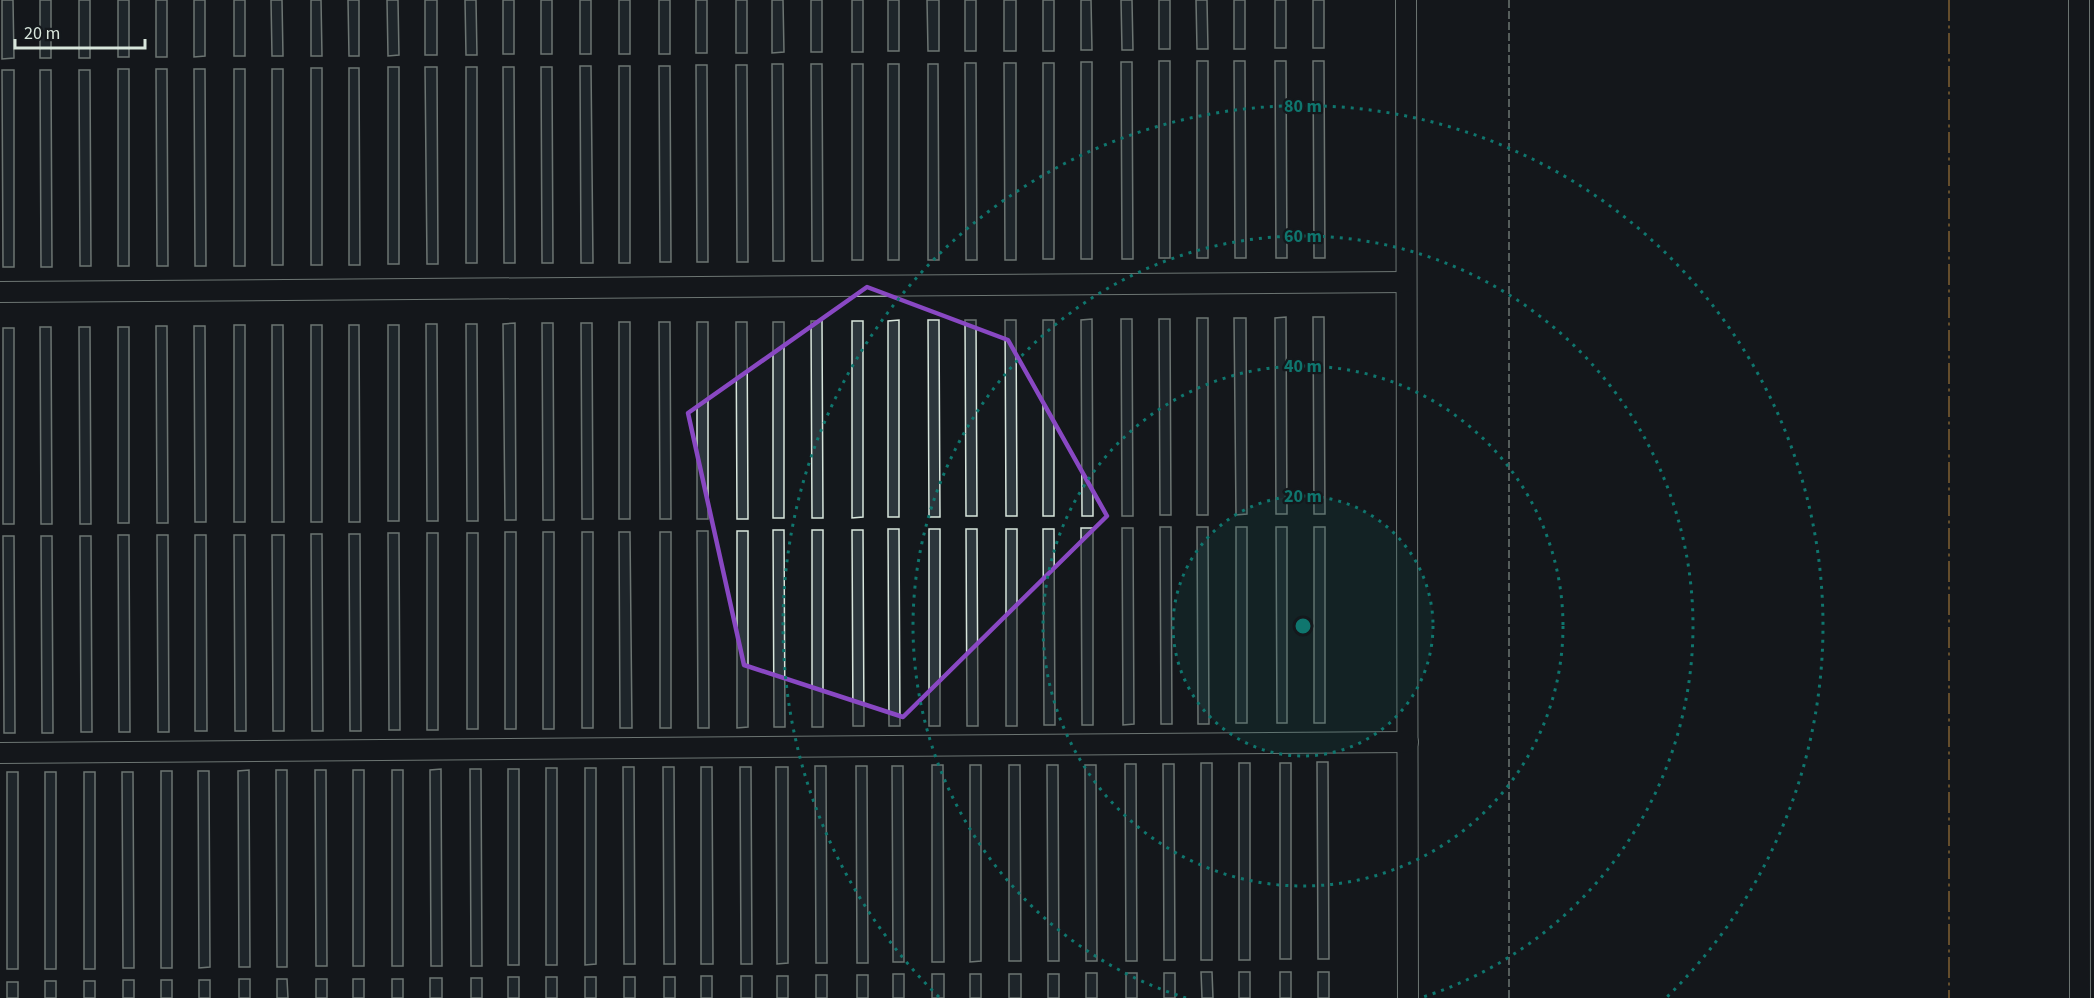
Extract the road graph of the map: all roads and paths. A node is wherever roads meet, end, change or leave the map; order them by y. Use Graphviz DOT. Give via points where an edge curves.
graph roads {
  1 [pos="1406,0"];
  2 [pos="2079,0"];
  3 [pos="1406,282"];
  4 [pos="0,292"];
  5 [pos="1408,742"];
  6 [pos="0,753"];
  7 [pos="1408,998"];
  8 [pos="2080,998"];
  1 -- 3 [label="lane"];
  2 -- 8 [label="lane"];
  3 -- 4 [label="lane"];
  3 -- 5 [label="lane"];
  5 -- 6 [label="lane"];
  5 -- 7 [label="lane"];
}
